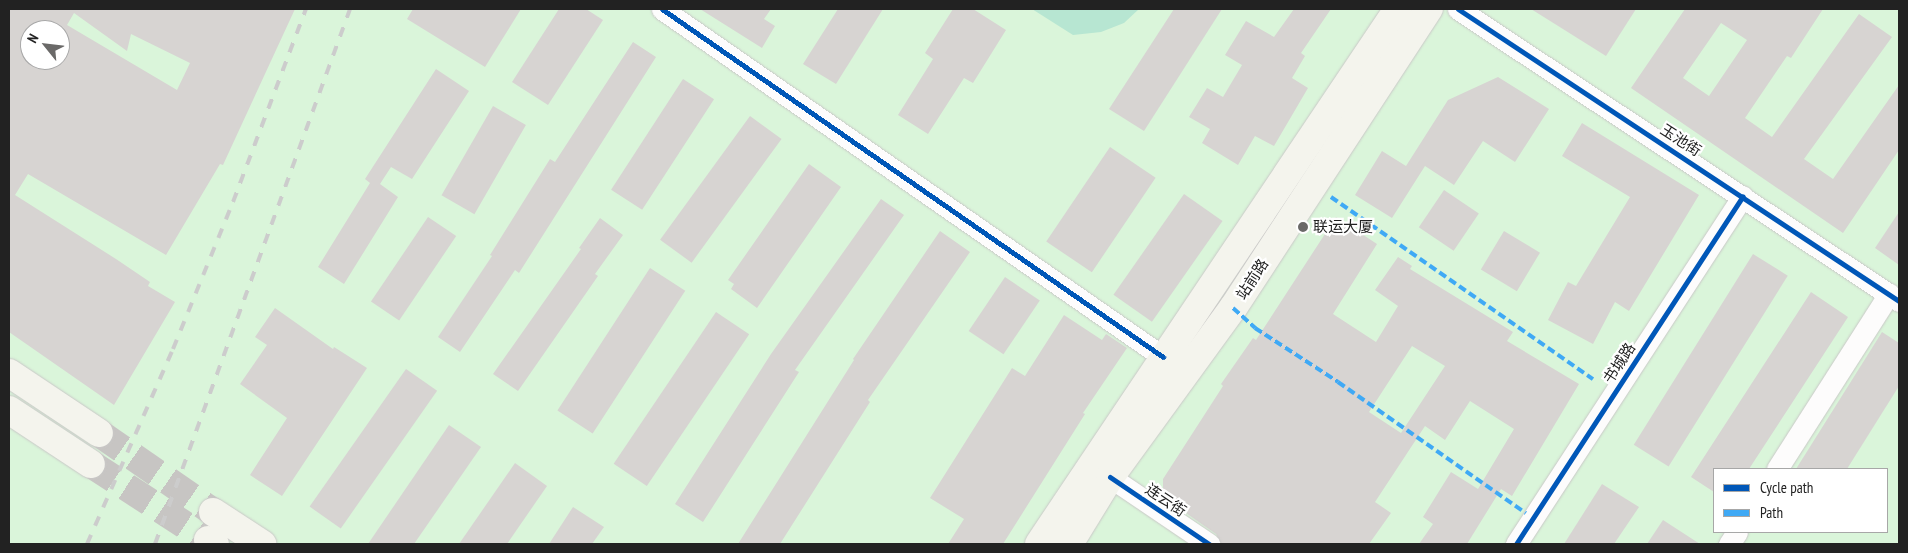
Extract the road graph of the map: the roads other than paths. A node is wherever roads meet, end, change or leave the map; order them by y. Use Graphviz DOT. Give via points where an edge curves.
graph roads {
  1 [pos="662,9"];
  2 [pos="1398,9"];
  3 [pos="1429,9"];
  4 [pos="1458,9"];
  5 [pos="1743,196"];
  6 [pos="1894,298"];
  7 [pos="1163,357"];
  8 [pos="9,373"];
  9 [pos="9,410"];
  10 [pos="99,433"];
  11 [pos="91,464"];
  12 [pos="1778,468"];
  13 [pos="1110,477"];
  14 [pos="213,512"];
  15 [pos="262,544"];
  16 [pos="1039,544"];
  17 [pos="1069,544"];
  18 [pos="1209,544"];
  19 [pos="1516,544"];
  1 -- 7 [label="street"];
  2 -- 7 [label="main road, 站前路"];
  3 -- 13 [label="main road, 站前路" via="1233,308"];
  4 -- 5 [label="street, 玉池街"];
  5 -- 6 [label="street, 玉池街"];
  5 -- 19 [label="street, 书城路"];
  6 -- 12 [label="street"];
  7 -- 16 [label="main road, 站前路"];
  8 -- 10 [label="main road"];
  9 -- 11 [label="main road"];
  13 -- 17 [label="main road, 站前路"];
  13 -- 18 [label="street, 连云街"];
  14 -- 15 [label="main road"];
}
